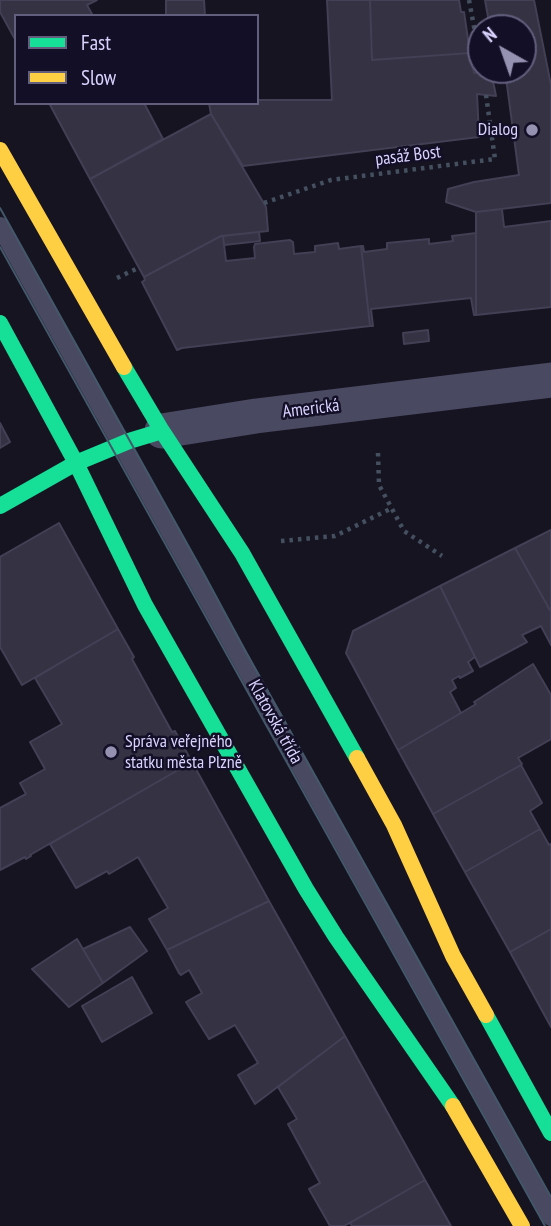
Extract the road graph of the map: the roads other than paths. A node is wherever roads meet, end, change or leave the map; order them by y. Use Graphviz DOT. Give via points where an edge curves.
graph roads {
  1 [pos="0,150"];
  2 [pos="0,226"];
  3 [pos="0,323"];
  4 [pos="551,380"];
  5 [pos="162,431"];
  6 [pos="121,445"];
  7 [pos="76,463"];
  8 [pos="0,506"];
  9 [pos="551,1133"];
  10 [pos="551,1217"];
  11 [pos="522,1226"];
  1 -- 5 [label="main road"];
  2 -- 6 [label="lane, Klatovská třída"];
  3 -- 7 [label="main road"];
  4 -- 5 [label="street, Americká"];
  5 -- 6 [label="main road, Americká"];
  5 -- 9 [label="main road" via="242,553 394,825 453,956"];
  6 -- 7 [label="main road, Americká"];
  6 -- 10 [label="lane, Klatovská třída"];
  7 -- 8 [label="main road, Americká"];
  7 -- 11 [label="main road" via="145,605 328,928 461,1117"];
}
